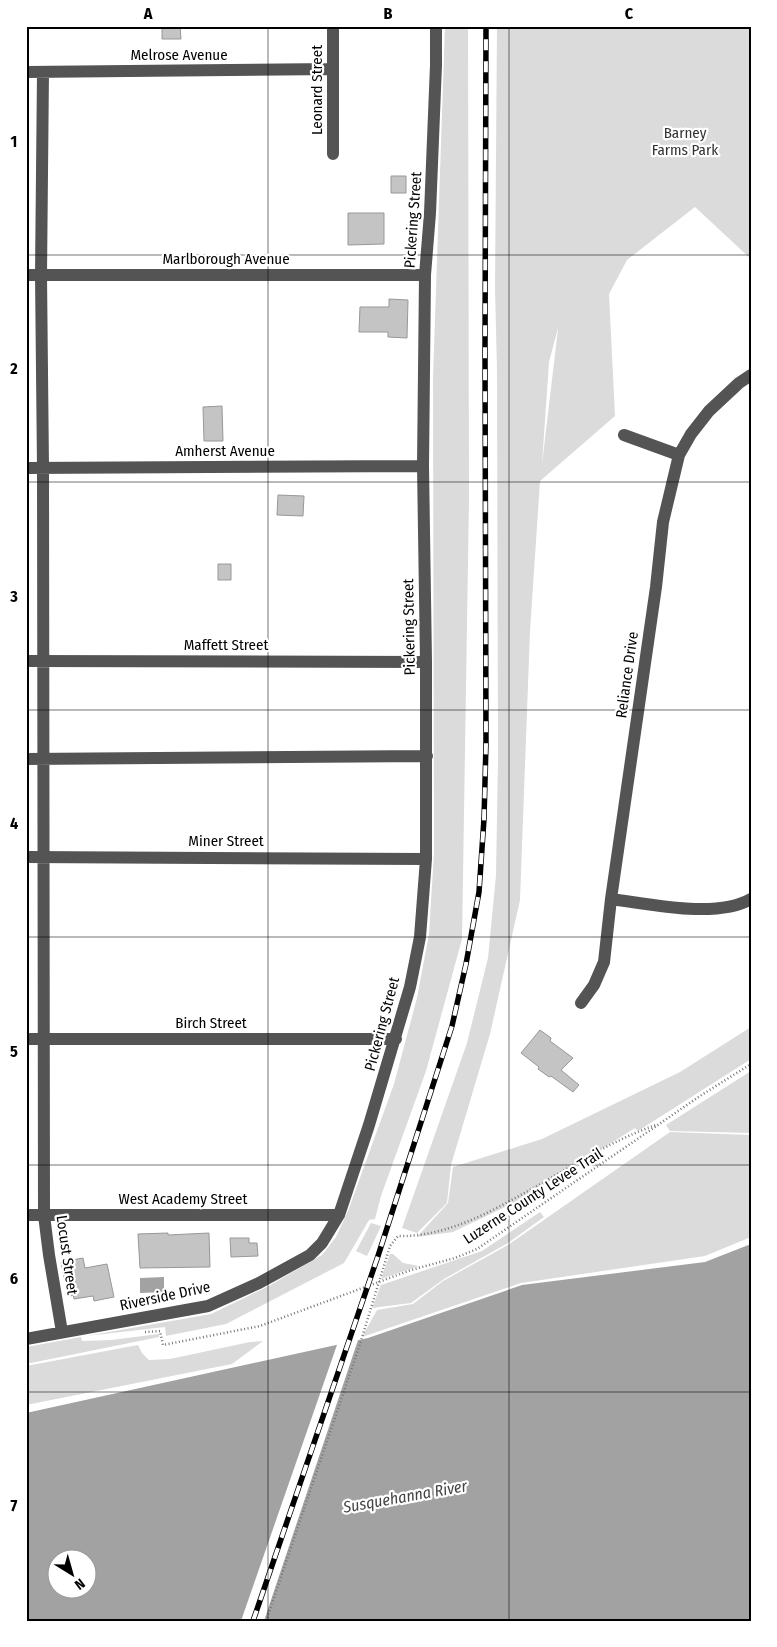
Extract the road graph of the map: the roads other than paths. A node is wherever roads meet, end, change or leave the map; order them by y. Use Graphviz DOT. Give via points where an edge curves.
graph roads {
  1 [pos="332,26"];
  2 [pos="436,26"];
  3 [pos="333,70"];
  4 [pos="26,72"];
  5 [pos="43,72"];
  6 [pos="333,154"];
  7 [pos="26,275"];
  8 [pos="41,275"];
  9 [pos="425,275"];
  10 [pos="751,375"];
  11 [pos="624,435"];
  12 [pos="679,455"];
  13 [pos="423,466"];
  14 [pos="26,468"];
  15 [pos="43,468"];
  16 [pos="26,661"];
  17 [pos="43,662"];
  18 [pos="426,662"];
  19 [pos="427,756"];
  20 [pos="26,759"];
  21 [pos="44,759"];
  22 [pos="26,857"];
  23 [pos="44,857"];
  24 [pos="426,858"];
  25 [pos="611,899"];
  26 [pos="751,899"];
  27 [pos="580,1003"];
  28 [pos="396,1038"];
  29 [pos="26,1039"];
  30 [pos="44,1039"];
  31 [pos="26,1215"];
  32 [pos="44,1215"];
  33 [pos="339,1215"];
  34 [pos="62,1332"];
  35 [pos="26,1339"];
  1 -- 3 [label="street, Leonard Street"];
  2 -- 9 [label="street, Pickering Street"];
  3 -- 5 [label="street, Melrose Avenue"];
  3 -- 6 [label="street, Leonard Street"];
  4 -- 5 [label="street, Melrose Avenue"];
  5 -- 8 [label="street, Locust Street"];
  7 -- 8 [label="street, Marlborough Avenue"];
  8 -- 9 [label="street, Marlborough Avenue"];
  8 -- 15 [label="street, Locust Street"];
  9 -- 13 [label="street, Pickering Street"];
  10 -- 12 [label="street, Reliance Drive" via="709,411 690,434"];
  11 -- 12 [label="street"];
  12 -- 25 [label="street, Reliance Drive" via="663,522"];
  13 -- 15 [label="street, Amherst Avenue"];
  13 -- 18 [label="street, Pickering Street"];
  14 -- 15 [label="street, Amherst Avenue"];
  15 -- 17 [label="street, Locust Street"];
  16 -- 17 [label="street, Maffett Street"];
  17 -- 18 [label="street, Maffett Street"];
  17 -- 21 [label="street, Locust Street"];
  18 -- 19 [label="street, Pickering Street"];
  19 -- 21 [label="street"];
  19 -- 24 [label="street, Pickering Street"];
  20 -- 21 [label="street"];
  21 -- 23 [label="street, Locust Street"];
  22 -- 23 [label="street, Miner Street"];
  23 -- 24 [label="street, Miner Street"];
  23 -- 30 [label="street, Locust Street"];
  24 -- 28 [label="street, Pickering Street" via="420,937"];
  25 -- 26 [label="street" via="702,910"];
  25 -- 27 [label="street, Reliance Drive" via="604,962 594,985"];
  28 -- 30 [label="street, Birch Street"];
  28 -- 33 [label="street, Pickering Street"];
  29 -- 30 [label="street, Birch Street"];
  30 -- 32 [label="street, Locust Street"];
  31 -- 32 [label="street, West Academy Street"];
  32 -- 33 [label="street, West Academy Street"];
  32 -- 34 [label="street, Locust Street"];
  33 -- 34 [label="street, Riverside Drive" via="322,1243 310,1255 232,1296 208,1306"];
  34 -- 35 [label="street, Riverside Drive"];
}
